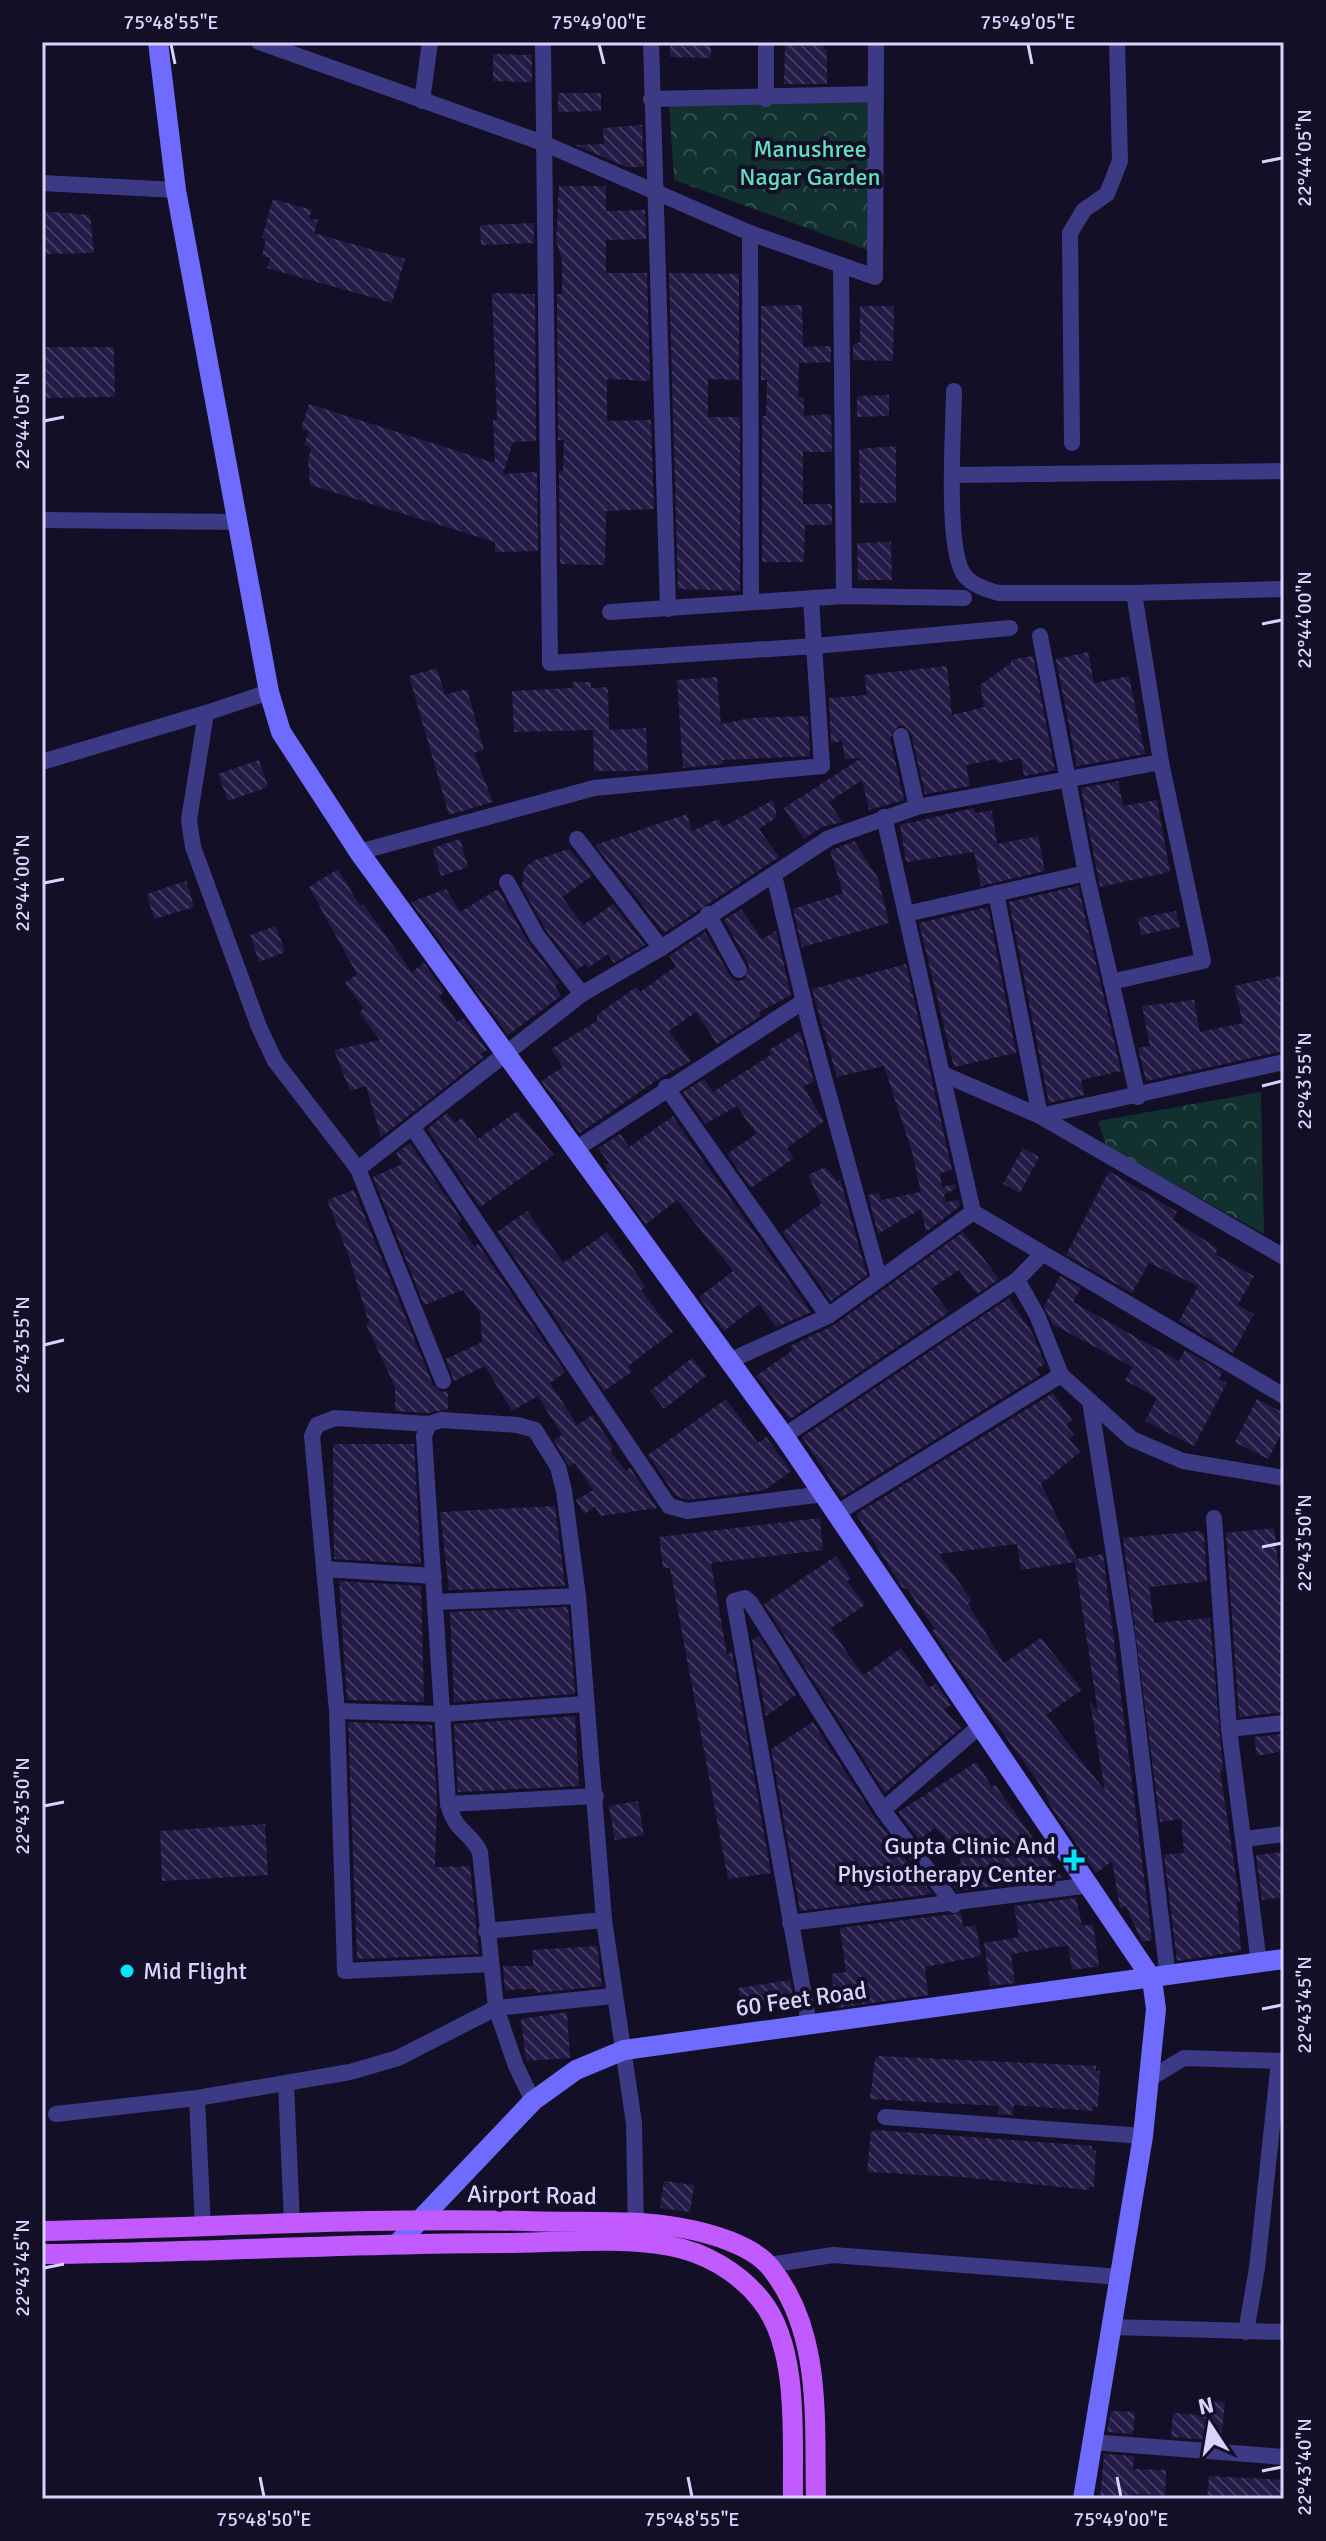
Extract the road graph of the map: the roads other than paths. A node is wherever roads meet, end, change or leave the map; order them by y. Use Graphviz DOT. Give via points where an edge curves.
graph roads {
  1 [pos="158,42"];
  2 [pos="259,42"];
  3 [pos="430,42"];
  4 [pos="543,42"];
  5 [pos="651,42"];
  6 [pos="766,42"];
  7 [pos="876,42"];
  8 [pos="1117,42"];
  9 [pos="875,94"];
  10 [pos="651,99"];
  11 [pos="766,99"];
  12 [pos="422,101"];
  13 [pos="543,143"];
  14 [pos="42,183"];
  15 [pos="176,190"];
  16 [pos="658,196"];
  17 [pos="750,233"];
  18 [pos="841,265"];
  19 [pos="954,391"];
  20 [pos="1072,443"];
  21 [pos="1284,471"];
  22 [pos="953,475"];
  23 [pos="42,520"];
  24 [pos="239,522"];
  25 [pos="1284,589"];
  26 [pos="1134,593"];
  27 [pos="844,596"];
  28 [pos="964,598"];
  29 [pos="811,600"];
  30 [pos="751,602"];
  31 [pos="668,609"];
  32 [pos="610,612"];
  33 [pos="1010,628"];
  34 [pos="1040,636"];
  35 [pos="815,646"];
  36 [pos="269,692"];
  37 [pos="206,713"];
  38 [pos="901,736"];
  39 [pos="42,762"];
  40 [pos="1161,762"];
  41 [pos="1069,779"];
  42 [pos="917,807"];
  43 [pos="884,817"];
  44 [pos="577,839"];
  45 [pos="359,852"];
  46 [pos="1086,873"];
  47 [pos="774,875"];
  48 [pos="507,882"];
  49 [pos="996,893"];
  50 [pos="708,914"];
  51 [pos="906,914"];
  52 [pos="661,948"];
  53 [pos="739,970"];
  54 [pos="1111,982"];
  55 [pos="582,994"];
  56 [pos="804,1001"];
  57 [pos="508,1054"];
  58 [pos="1284,1062"];
  59 [pos="943,1074"];
  60 [pos="666,1087"];
  61 [pos="1138,1097"];
  62 [pos="1040,1116"];
  63 [pos="413,1128"];
  64 [pos="576,1149"];
  65 [pos="358,1169"];
  66 [pos="973,1212"];
  67 [pos="1041,1255"];
  68 [pos="1284,1257"];
  69 [pos="879,1278"];
  70 [pos="1017,1280"];
  71 [pos="828,1316"];
  72 [pos="729,1361"];
  73 [pos="1061,1375"];
  74 [pos="443,1381"];
  75 [pos="1284,1396"];
  76 [pos="1090,1401"];
  77 [pos="429,1424"];
  78 [pos="784,1436"];
  79 [pos="1284,1478"];
  80 [pos="824,1494"];
  81 [pos="837,1513"];
  82 [pos="1214,1518"];
  83 [pos="324,1569"];
  84 [pos="434,1576"];
  85 [pos="578,1596"];
  86 [pos="436,1602"];
  87 [pos="585,1704"];
  88 [pos="337,1711"];
  89 [pos="443,1714"];
  90 [pos="1284,1723"];
  91 [pos="981,1725"];
  92 [pos="1229,1729"];
  93 [pos="596,1796"];
  94 [pos="448,1804"];
  95 [pos="883,1810"];
  96 [pos="1284,1834"];
  97 [pos="1244,1839"];
  98 [pos="1091,1885"];
  99 [pos="954,1905"];
  100 [pos="604,1920"];
  101 [pos="790,1923"];
  102 [pos="486,1931"];
  103 [pos="1284,1959"];
  104 [pos="1259,1963"];
  105 [pos="491,1964"];
  106 [pos="1160,1978"];
  107 [pos="613,1996"];
  108 [pos="496,2008"];
  109 [pos="809,2024"];
  110 [pos="624,2050"];
  111 [pos="1282,2061"];
  112 [pos="1149,2079"];
  113 [pos="286,2084"];
  114 [pos="197,2098"];
  115 [pos="533,2101"];
  116 [pos="56,2114"];
  117 [pos="885,2117"];
  118 [pos="1143,2136"];
  119 [pos="420,2219"];
  120 [pos="292,2224"];
  121 [pos="203,2228"];
  122 [pos="42,2231"];
  123 [pos="636,2233"];
  124 [pos="398,2243"];
  125 [pos="42,2254"];
  126 [pos="769,2265"];
  127 [pos="1121,2277"];
  128 [pos="1113,2327"];
  129 [pos="1246,2332"];
  130 [pos="1284,2332"];
  131 [pos="1091,2442"];
  132 [pos="1284,2457"];
  133 [pos="793,2499"];
  134 [pos="816,2499"];
  135 [pos="1083,2499"];
  1 -- 15 [label="street"];
  2 -- 12 [label="street"];
  3 -- 12 [label="street"];
  4 -- 13 [label="street"];
  5 -- 10 [label="street"];
  6 -- 11 [label="street"];
  7 -- 9 [label="street"];
  8 -- 20 [label="street" via="1120,161 1107,194 1084,210 1070,233"];
  9 -- 11 [label="street"];
  9 -- 18 [label="street" via="875,277"];
  10 -- 11 [label="street"];
  10 -- 16 [label="street"];
  12 -- 13 [label="street"];
  13 -- 16 [label="street"];
  13 -- 35 [label="street" via="550,663"];
  14 -- 15 [label="street"];
  15 -- 24 [label="street"];
  16 -- 17 [label="street"];
  16 -- 31 [label="street"];
  17 -- 18 [label="street"];
  17 -- 30 [label="street"];
  18 -- 27 [label="street"];
  19 -- 22 [label="street"];
  21 -- 22 [label="street"];
  22 -- 26 [label="street" via="953,519 964,576 984,589 1016,594"];
  23 -- 24 [label="street"];
  24 -- 36 [label="street"];
  25 -- 26 [label="street"];
  26 -- 40 [label="street"];
  27 -- 28 [label="street"];
  27 -- 29 [label="street"];
  29 -- 30 [label="street"];
  29 -- 35 [label="street"];
  30 -- 31 [label="street"];
  31 -- 32 [label="street"];
  33 -- 35 [label="street"];
  34 -- 41 [label="street"];
  35 -- 45 [label="street" via="822,766 594,788"];
  36 -- 37 [label="street"];
  36 -- 45 [label="street" via="281,732"];
  37 -- 39 [label="street"];
  37 -- 65 [label="street" via="189,820 193,847 275,1061"];
  38 -- 42 [label="street"];
  40 -- 41 [label="street"];
  40 -- 54 [label="street" via="1203,961"];
  41 -- 42 [label="street"];
  41 -- 46 [label="street"];
  42 -- 43 [label="street"];
  43 -- 47 [label="street" via="829,838"];
  43 -- 51 [label="street"];
  44 -- 52 [label="street"];
  45 -- 57 [label="street"];
  46 -- 49 [label="street"];
  46 -- 54 [label="street"];
  47 -- 50 [label="street"];
  47 -- 56 [label="street"];
  48 -- 55 [label="street" via="537,936"];
  49 -- 51 [label="street"];
  49 -- 62 [label="street"];
  50 -- 52 [label="street"];
  50 -- 53 [label="street"];
  51 -- 59 [label="street"];
  52 -- 55 [label="street"];
  54 -- 61 [label="street"];
  55 -- 57 [label="street"];
  56 -- 60 [label="street"];
  56 -- 69 [label="street"];
  57 -- 63 [label="street"];
  57 -- 64 [label="street"];
  58 -- 61 [label="street"];
  59 -- 62 [label="street"];
  59 -- 66 [label="street"];
  60 -- 64 [label="street"];
  60 -- 71 [label="street"];
  61 -- 62 [label="street"];
  62 -- 68 [label="street"];
  63 -- 65 [label="street"];
  63 -- 80 [label="street" via="669,1506 687,1511"];
  64 -- 72 [label="street"];
  65 -- 74 [label="street"];
  66 -- 67 [label="street"];
  66 -- 69 [label="street"];
  67 -- 70 [label="street"];
  67 -- 75 [label="street"];
  69 -- 71 [label="street"];
  70 -- 73 [label="street"];
  70 -- 78 [label="street"];
  71 -- 72 [label="street"];
  72 -- 78 [label="street"];
  73 -- 76 [label="street"];
  73 -- 81 [label="street"];
  76 -- 79 [label="street" via="1132,1439 1183,1461"];
  76 -- 106 [label="street" via="1127,1637"];
  77 -- 83 [label="street" via="335,1418 317,1425 312,1436"];
  77 -- 84 [label="street" via="424,1436"];
  77 -- 85 [label="street" via="441,1420 535,1430 558,1467"];
  78 -- 80 [label="street"];
  80 -- 81 [label="street"];
  81 -- 91 [label="street"];
  82 -- 92 [label="street"];
  83 -- 84 [label="street"];
  83 -- 88 [label="street"];
  84 -- 86 [label="street"];
  85 -- 86 [label="street"];
  85 -- 87 [label="street"];
  86 -- 89 [label="street"];
  87 -- 89 [label="street"];
  87 -- 93 [label="street"];
  88 -- 89 [label="street"];
  88 -- 105 [label="street" via="345,1971"];
  89 -- 94 [label="street"];
  90 -- 92 [label="street"];
  91 -- 95 [label="street"];
  91 -- 98 [label="street"];
  92 -- 97 [label="street"];
  93 -- 94 [label="street"];
  93 -- 100 [label="street"];
  94 -- 102 [label="street" via="456,1827 480,1852"];
  95 -- 99 [label="street"];
  95 -- 101 [label="street" via="750,1602 734,1601"];
  96 -- 97 [label="street"];
  97 -- 104 [label="street"];
  98 -- 99 [label="street"];
  98 -- 106 [label="street"];
  99 -- 101 [label="street"];
  100 -- 102 [label="street"];
  100 -- 107 [label="street"];
  101 -- 109 [label="street"];
  102 -- 105 [label="street"];
  103 -- 104 [label="street, 60 Feet Road"];
  104 -- 106 [label="street, 60 Feet Road"];
  105 -- 108 [label="street"];
  106 -- 109 [label="street, 60 Feet Road"];
  106 -- 112 [label="street"];
  107 -- 108 [label="street"];
  107 -- 110 [label="street"];
  108 -- 113 [label="street" via="398,2058"];
  108 -- 115 [label="street"];
  109 -- 110 [label="street, 60 Feet Road"];
  110 -- 115 [label="street, 60 Feet Road" via="576,2070"];
  110 -- 123 [label="street" via="634,2123"];
  111 -- 112 [label="street" via="1184,2058"];
  111 -- 129 [label="street"];
  112 -- 118 [label="street"];
  113 -- 114 [label="street"];
  113 -- 120 [label="street"];
  114 -- 116 [label="street"];
  114 -- 121 [label="street"];
  115 -- 119 [label="street, 60 Feet Road"];
  117 -- 118 [label="street"];
  118 -- 127 [label="street"];
  119 -- 120 [label="main road, Airport Road"];
  119 -- 123 [label="main road, Airport Road"];
  119 -- 124 [label="street, 60 Feet Road"];
  120 -- 121 [label="main road, Airport Road"];
  121 -- 122 [label="main road, Airport Road"];
  123 -- 124 [label="main road, Airport Road"];
  123 -- 126 [label="main road, Airport Road" via="709,2235"];
  123 -- 133 [label="main road, Airport Road" via="698,2253 737,2276 774,2317 790,2384"];
  124 -- 125 [label="main road, Airport Road"];
  126 -- 127 [label="street" via="833,2255"];
  126 -- 134 [label="main road" via="798,2318 811,2363"];
  127 -- 128 [label="street"];
  128 -- 129 [label="street"];
  128 -- 131 [label="street"];
  129 -- 130 [label="street"];
  131 -- 132 [label="street"];
  131 -- 135 [label="street"];
}
